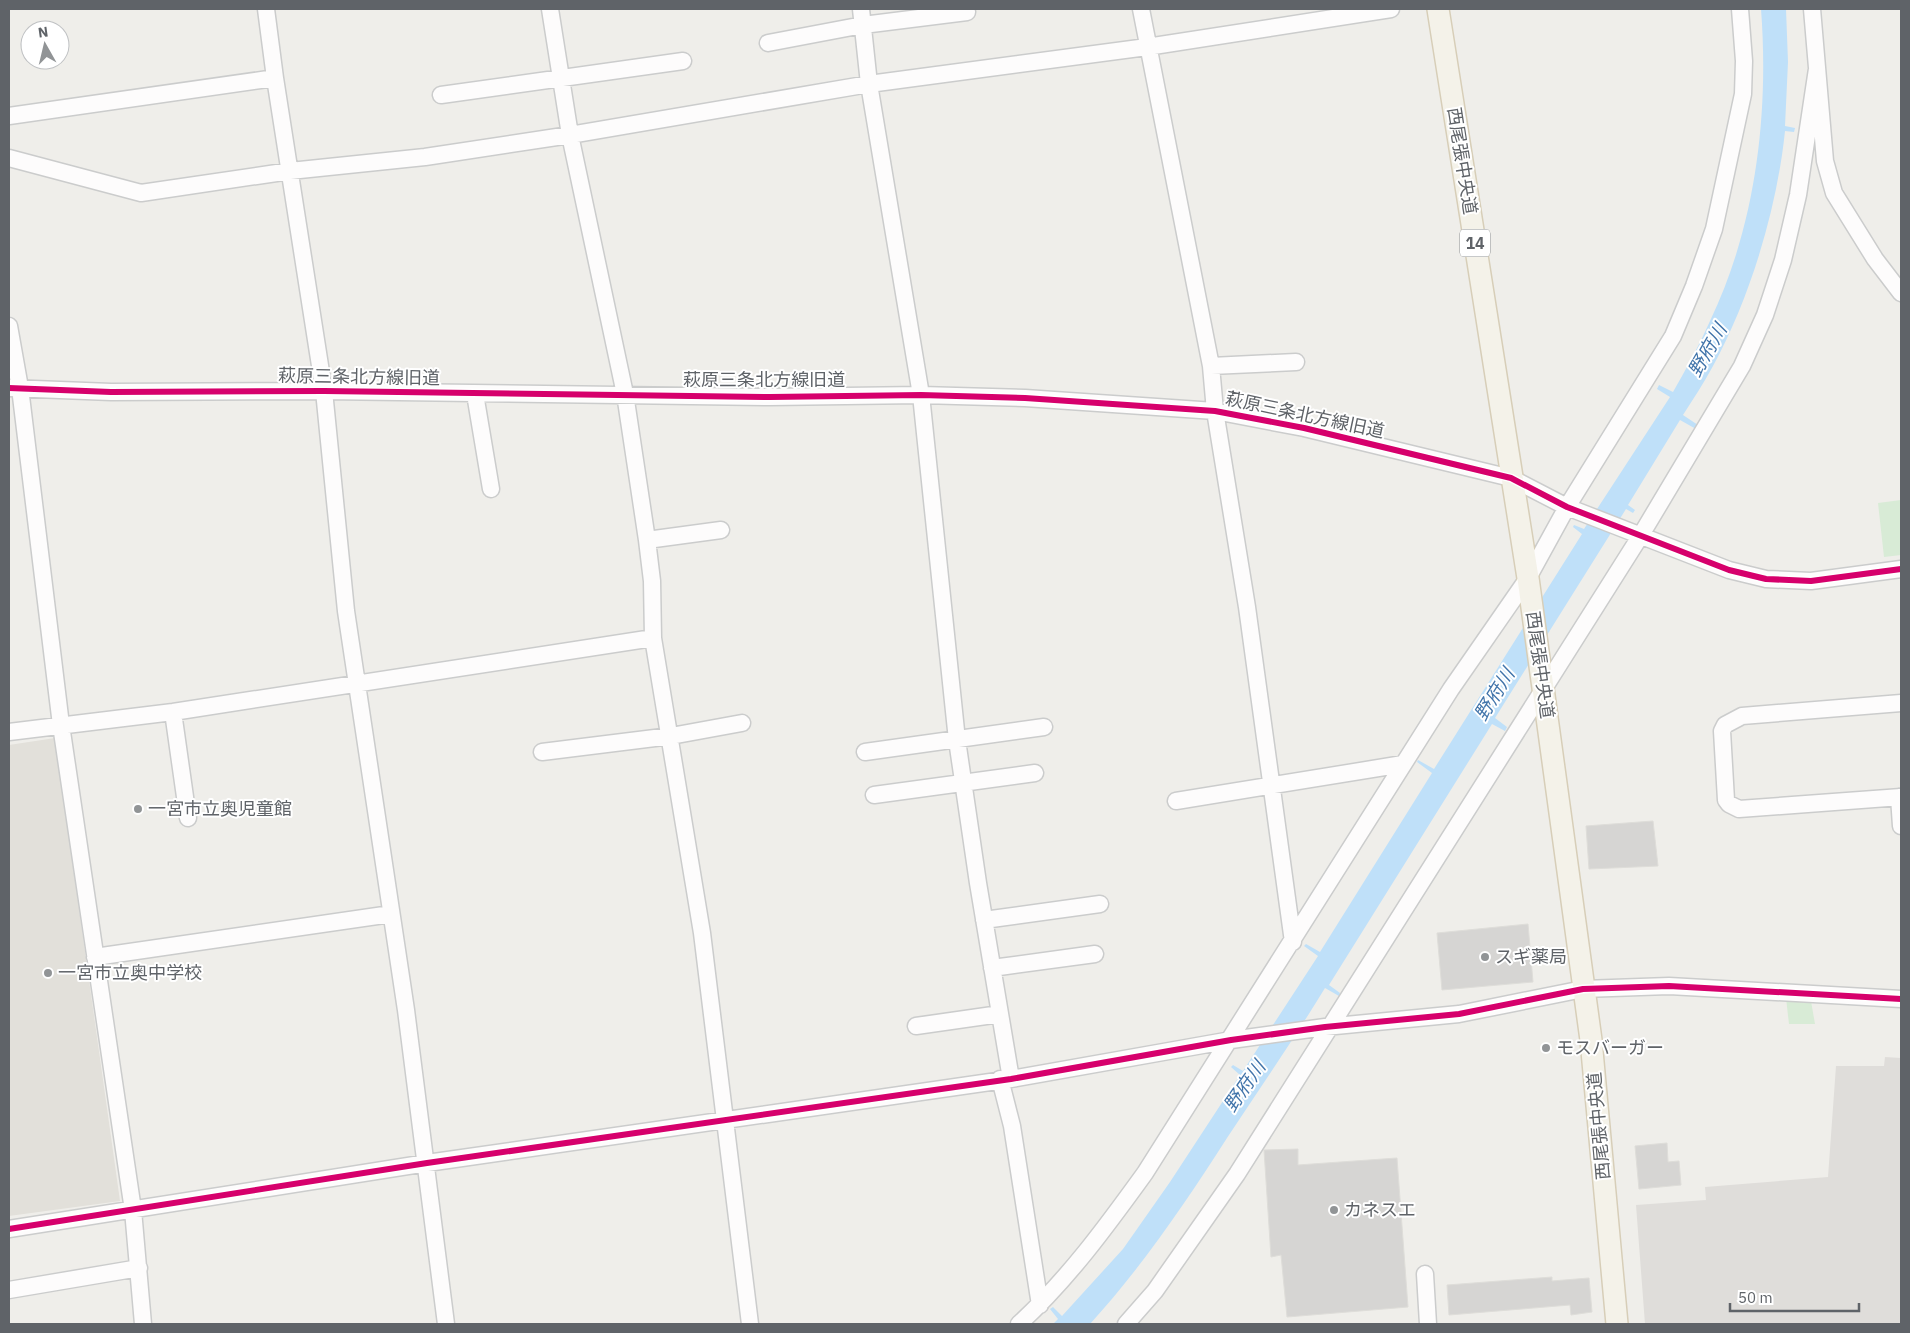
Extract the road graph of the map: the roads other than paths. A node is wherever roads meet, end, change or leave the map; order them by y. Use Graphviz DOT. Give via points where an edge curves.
graph roads {
  1 [pos="266,9"];
  2 [pos="550,9"];
  3 [pos="1141,9"];
  4 [pos="1391,9"];
  5 [pos="1438,9"];
  6 [pos="1740,9"];
  7 [pos="1812,9"];
  8 [pos="967,12"];
  9 [pos="862,17"];
  10 [pos="768,43"];
  11 [pos="1147,47"];
  12 [pos="682,61"];
  13 [pos="1817,69"];
  14 [pos="275,78"];
  15 [pos="561,78"];
  16 [pos="869,84"];
  17 [pos="441,95"];
  18 [pos="9,116"];
  19 [pos="570,135"];
  20 [pos="9,158"];
  21 [pos="290,171"];
  22 [pos="1901,293"];
  23 [pos="9,326"];
  24 [pos="1296,362"];
  25 [pos="1211,366"];
  26 [pos="14,388"];
  27 [pos="324,391"];
  28 [pos="475,394"];
  29 [pos="625,394"];
  30 [pos="922,395"];
  31 [pos="1215,411"];
  32 [pos="1511,478"];
  33 [pos="491,489"];
  34 [pos="1570,508"];
  35 [pos="721,530"];
  36 [pos="1638,534"];
  37 [pos="647,540"];
  38 [pos="1901,568"];
  39 [pos="1528,578"];
  40 [pos="654,638"];
  41 [pos="358,683"];
  42 [pos="1543,688"];
  43 [pos="1901,703"];
  44 [pos="173,712"];
  45 [pos="742,723"];
  46 [pos="60,725"];
  47 [pos="1044,727"];
  48 [pos="9,732"];
  49 [pos="671,736"];
  50 [pos="957,740"];
  51 [pos="542,752"];
  52 [pos="865,752"];
  53 [pos="1404,764"];
  54 [pos="1035,773"];
  55 [pos="963,783"];
  56 [pos="1270,786"];
  57 [pos="874,796"];
  58 [pos="1900,797"];
  59 [pos="1176,801"];
  60 [pos="188,818"];
  61 [pos="1901,826"];
  62 [pos="1100,904"];
  63 [pos="391,914"];
  64 [pos="984,920"];
  65 [pos="1293,942"];
  66 [pos="1095,954"];
  67 [pos="95,957"];
  68 [pos="992,968"];
  69 [pos="1583,989"];
  70 [pos="1901,999"];
  71 [pos="1000,1014"];
  72 [pos="916,1026"];
  73 [pos="1328,1027"];
  74 [pos="1235,1040"];
  75 [pos="1006,1079"];
  76 [pos="724,1119"];
  77 [pos="427,1163"];
  78 [pos="133,1210"];
  79 [pos="9,1229"];
  80 [pos="139,1268"];
  81 [pos="1425,1274"];
  82 [pos="9,1290"];
  83 [pos="1040,1305"];
  84 [pos="143,1324"];
  85 [pos="446,1324"];
  86 [pos="750,1324"];
  87 [pos="1019,1324"];
  88 [pos="1126,1324"];
  89 [pos="1428,1324"];
  90 [pos="1617,1324"];
  1 -- 14 [label="street"];
  2 -- 15 [label="street"];
  3 -- 11 [label="street"];
  4 -- 11 [label="street"];
  5 -- 32 [label="main road, 西尾張中央道 / 14"];
  6 -- 34 [label="street" via="1743,94 1714,228 1672,336"];
  7 -- 13 [label="street"];
  8 -- 9 [label="street"];
  9 -- 10 [label="street"];
  9 -- 16 [label="street"];
  11 -- 16 [label="street"];
  11 -- 25 [label="street"];
  12 -- 15 [label="street"];
  13 -- 22 [label="street" via="1825,160 1834,193 1875,259"];
  13 -- 36 [label="street" via="1798,194 1783,260 1765,315 1742,366"];
  14 -- 18 [label="street"];
  14 -- 21 [label="street"];
  15 -- 17 [label="street"];
  15 -- 19 [label="street"];
  16 -- 19 [label="street"];
  16 -- 30 [label="street"];
  19 -- 21 [label="street" via="425,157"];
  19 -- 29 [label="street"];
  20 -- 21 [label="street" via="141,193"];
  21 -- 27 [label="street"];
  23 -- 26 [label="street"];
  24 -- 25 [label="street"];
  25 -- 31 [label="street"];
  26 -- 27 [label="street, 萩原三条北方線旧道" via="111,392"];
  26 -- 46 [label="street"];
  27 -- 28 [label="street, 萩原三条北方線旧道"];
  27 -- 41 [label="street" via="346,611"];
  28 -- 29 [label="street, 萩原三条北方線旧道"];
  28 -- 33 [label="street"];
  29 -- 30 [label="street, 萩原三条北方線旧道" via="770,397"];
  29 -- 37 [label="street"];
  30 -- 31 [label="street, 萩原三条北方線旧道" via="1025,398"];
  30 -- 50 [label="street"];
  31 -- 32 [label="street, 萩原三条北方線旧道" via="1304,428"];
  31 -- 56 [label="street" via="1247,607"];
  32 -- 34 [label="street, 萩原三条北方線旧道"];
  32 -- 39 [label="main road, 西尾張中央道 / 14"];
  34 -- 36 [label="street, 萩原三条北方線旧道"];
  34 -- 39 [label="street"];
  35 -- 37 [label="street"];
  36 -- 38 [label="street, 萩原三条北方線旧道" via="1729,570 1766,579 1811,581"];
  36 -- 42 [label="street"];
  37 -- 40 [label="street"];
  39 -- 42 [label="main road, 西尾張中央道 / 14"];
  39 -- 53 [label="street"];
  40 -- 41 [label="street"];
  40 -- 49 [label="street"];
  41 -- 44 [label="street"];
  41 -- 63 [label="street"];
  42 -- 69 [label="main road, 西尾張中央道 / 14"];
  42 -- 73 [label="street"];
  43 -- 58 [label="street" via="1742,716 1725,725 1722,731 1726,800 1732,807"];
  44 -- 46 [label="street"];
  44 -- 60 [label="street"];
  45 -- 49 [label="street"];
  46 -- 48 [label="street"];
  46 -- 67 [label="street"];
  47 -- 50 [label="street"];
  49 -- 51 [label="street"];
  49 -- 76 [label="street" via="702,933"];
  50 -- 52 [label="street"];
  50 -- 55 [label="street"];
  53 -- 56 [label="street"];
  53 -- 65 [label="street"];
  54 -- 55 [label="street"];
  55 -- 57 [label="street"];
  55 -- 64 [label="street"];
  56 -- 59 [label="street"];
  56 -- 65 [label="street"];
  58 -- 61 [label="street"];
  62 -- 64 [label="street"];
  63 -- 67 [label="street"];
  63 -- 77 [label="street"];
  64 -- 68 [label="street"];
  65 -- 74 [label="street"];
  66 -- 68 [label="street"];
  67 -- 78 [label="street"];
  68 -- 71 [label="street"];
  69 -- 70 [label="street" via="1669,986"];
  69 -- 73 [label="street" via="1459,1014"];
  69 -- 90 [label="main road, 西尾張中央道 / 14" via="1591,1040"];
  71 -- 72 [label="street"];
  71 -- 75 [label="street"];
  73 -- 74 [label="street"];
  73 -- 88 [label="street" via="1198,1232"];
  74 -- 75 [label="street"];
  74 -- 83 [label="street" via="1096,1240"];
  75 -- 76 [label="street"];
  75 -- 83 [label="street"];
  76 -- 77 [label="street"];
  76 -- 86 [label="street"];
  77 -- 78 [label="street"];
  77 -- 85 [label="street"];
  78 -- 79 [label="street"];
  78 -- 80 [label="street"];
  80 -- 82 [label="street"];
  80 -- 84 [label="street"];
  81 -- 89 [label="street"];
  83 -- 87 [label="street"];
}
